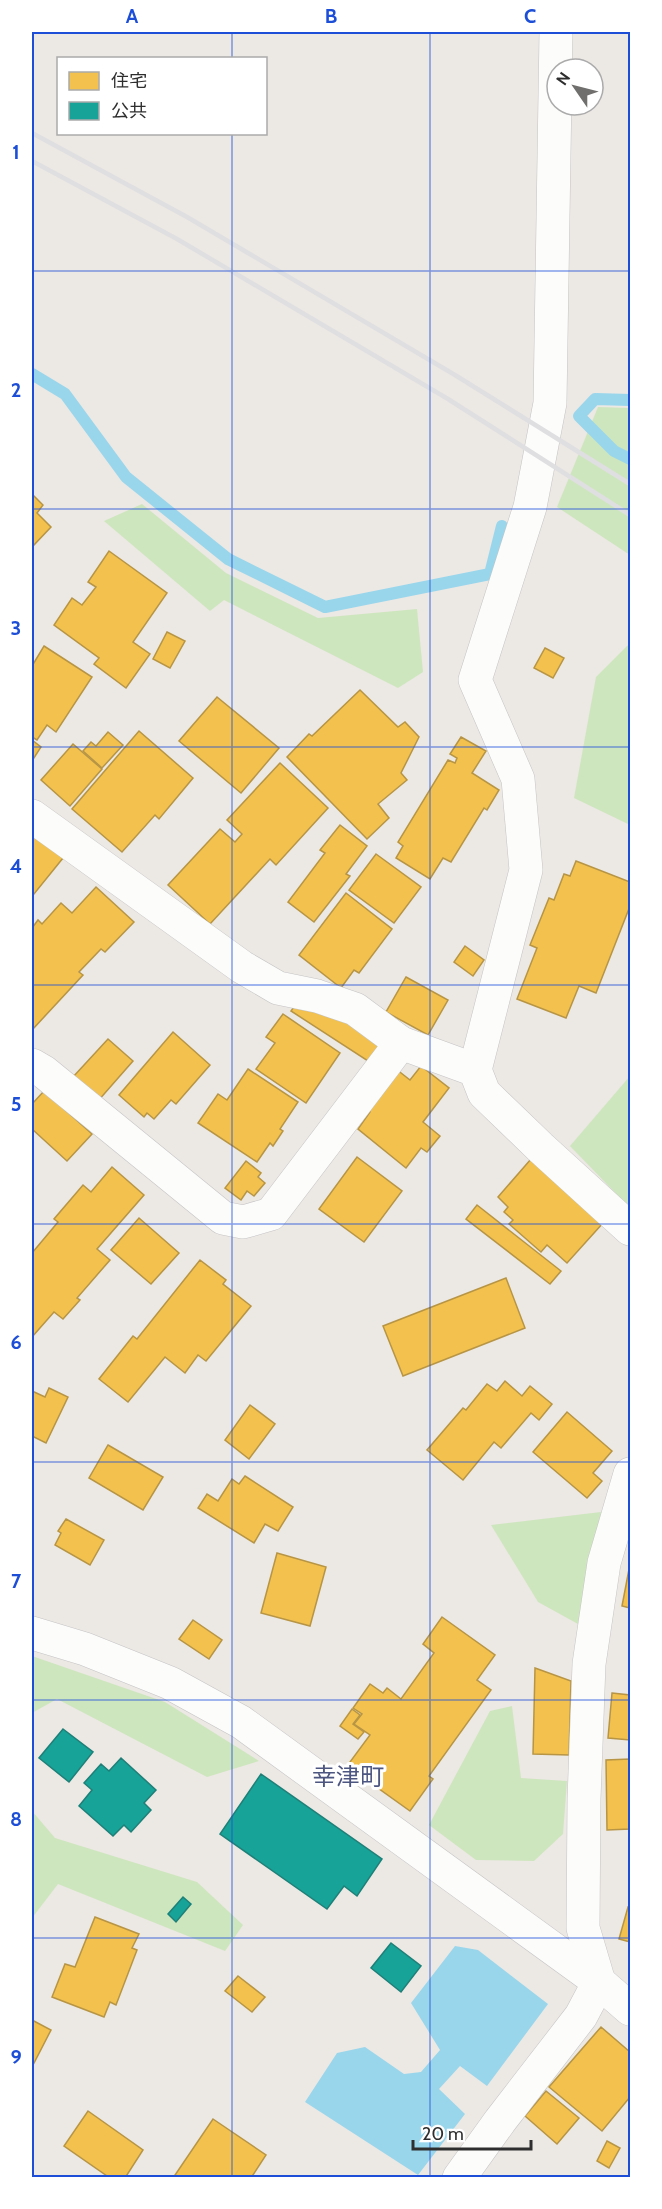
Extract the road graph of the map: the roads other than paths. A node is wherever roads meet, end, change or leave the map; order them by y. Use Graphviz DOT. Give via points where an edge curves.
graph roads {
  1 [pos="556,32"];
  2 [pos="32,816"];
  3 [pos="401,1043"];
  4 [pos="32,1065"];
  5 [pos="474,1070"];
  6 [pos="630,1229"];
  7 [pos="630,1474"];
  8 [pos="32,1633"];
  9 [pos="599,1982"];
  10 [pos="630,2009"];
  11 [pos="459,2178"];
  1 -- 5 [label="street" via="549,403 530,507 475,680 518,779 526,870"];
  2 -- 3 [label="street" via="242,967 278,988 354,1008"];
  3 -- 4 [label="street" via="271,1214 243,1222 223,1218"];
  3 -- 5 [label="street"];
  5 -- 6 [label="street" via="484,1093"];
  7 -- 9 [label="street" via="604,1563 588,1664 583,1928"];
  8 -- 9 [label="street" via="85,1648 170,1683 242,1722"];
  9 -- 10 [label="street"];
  9 -- 11 [label="street" via="581,2016"];
}
